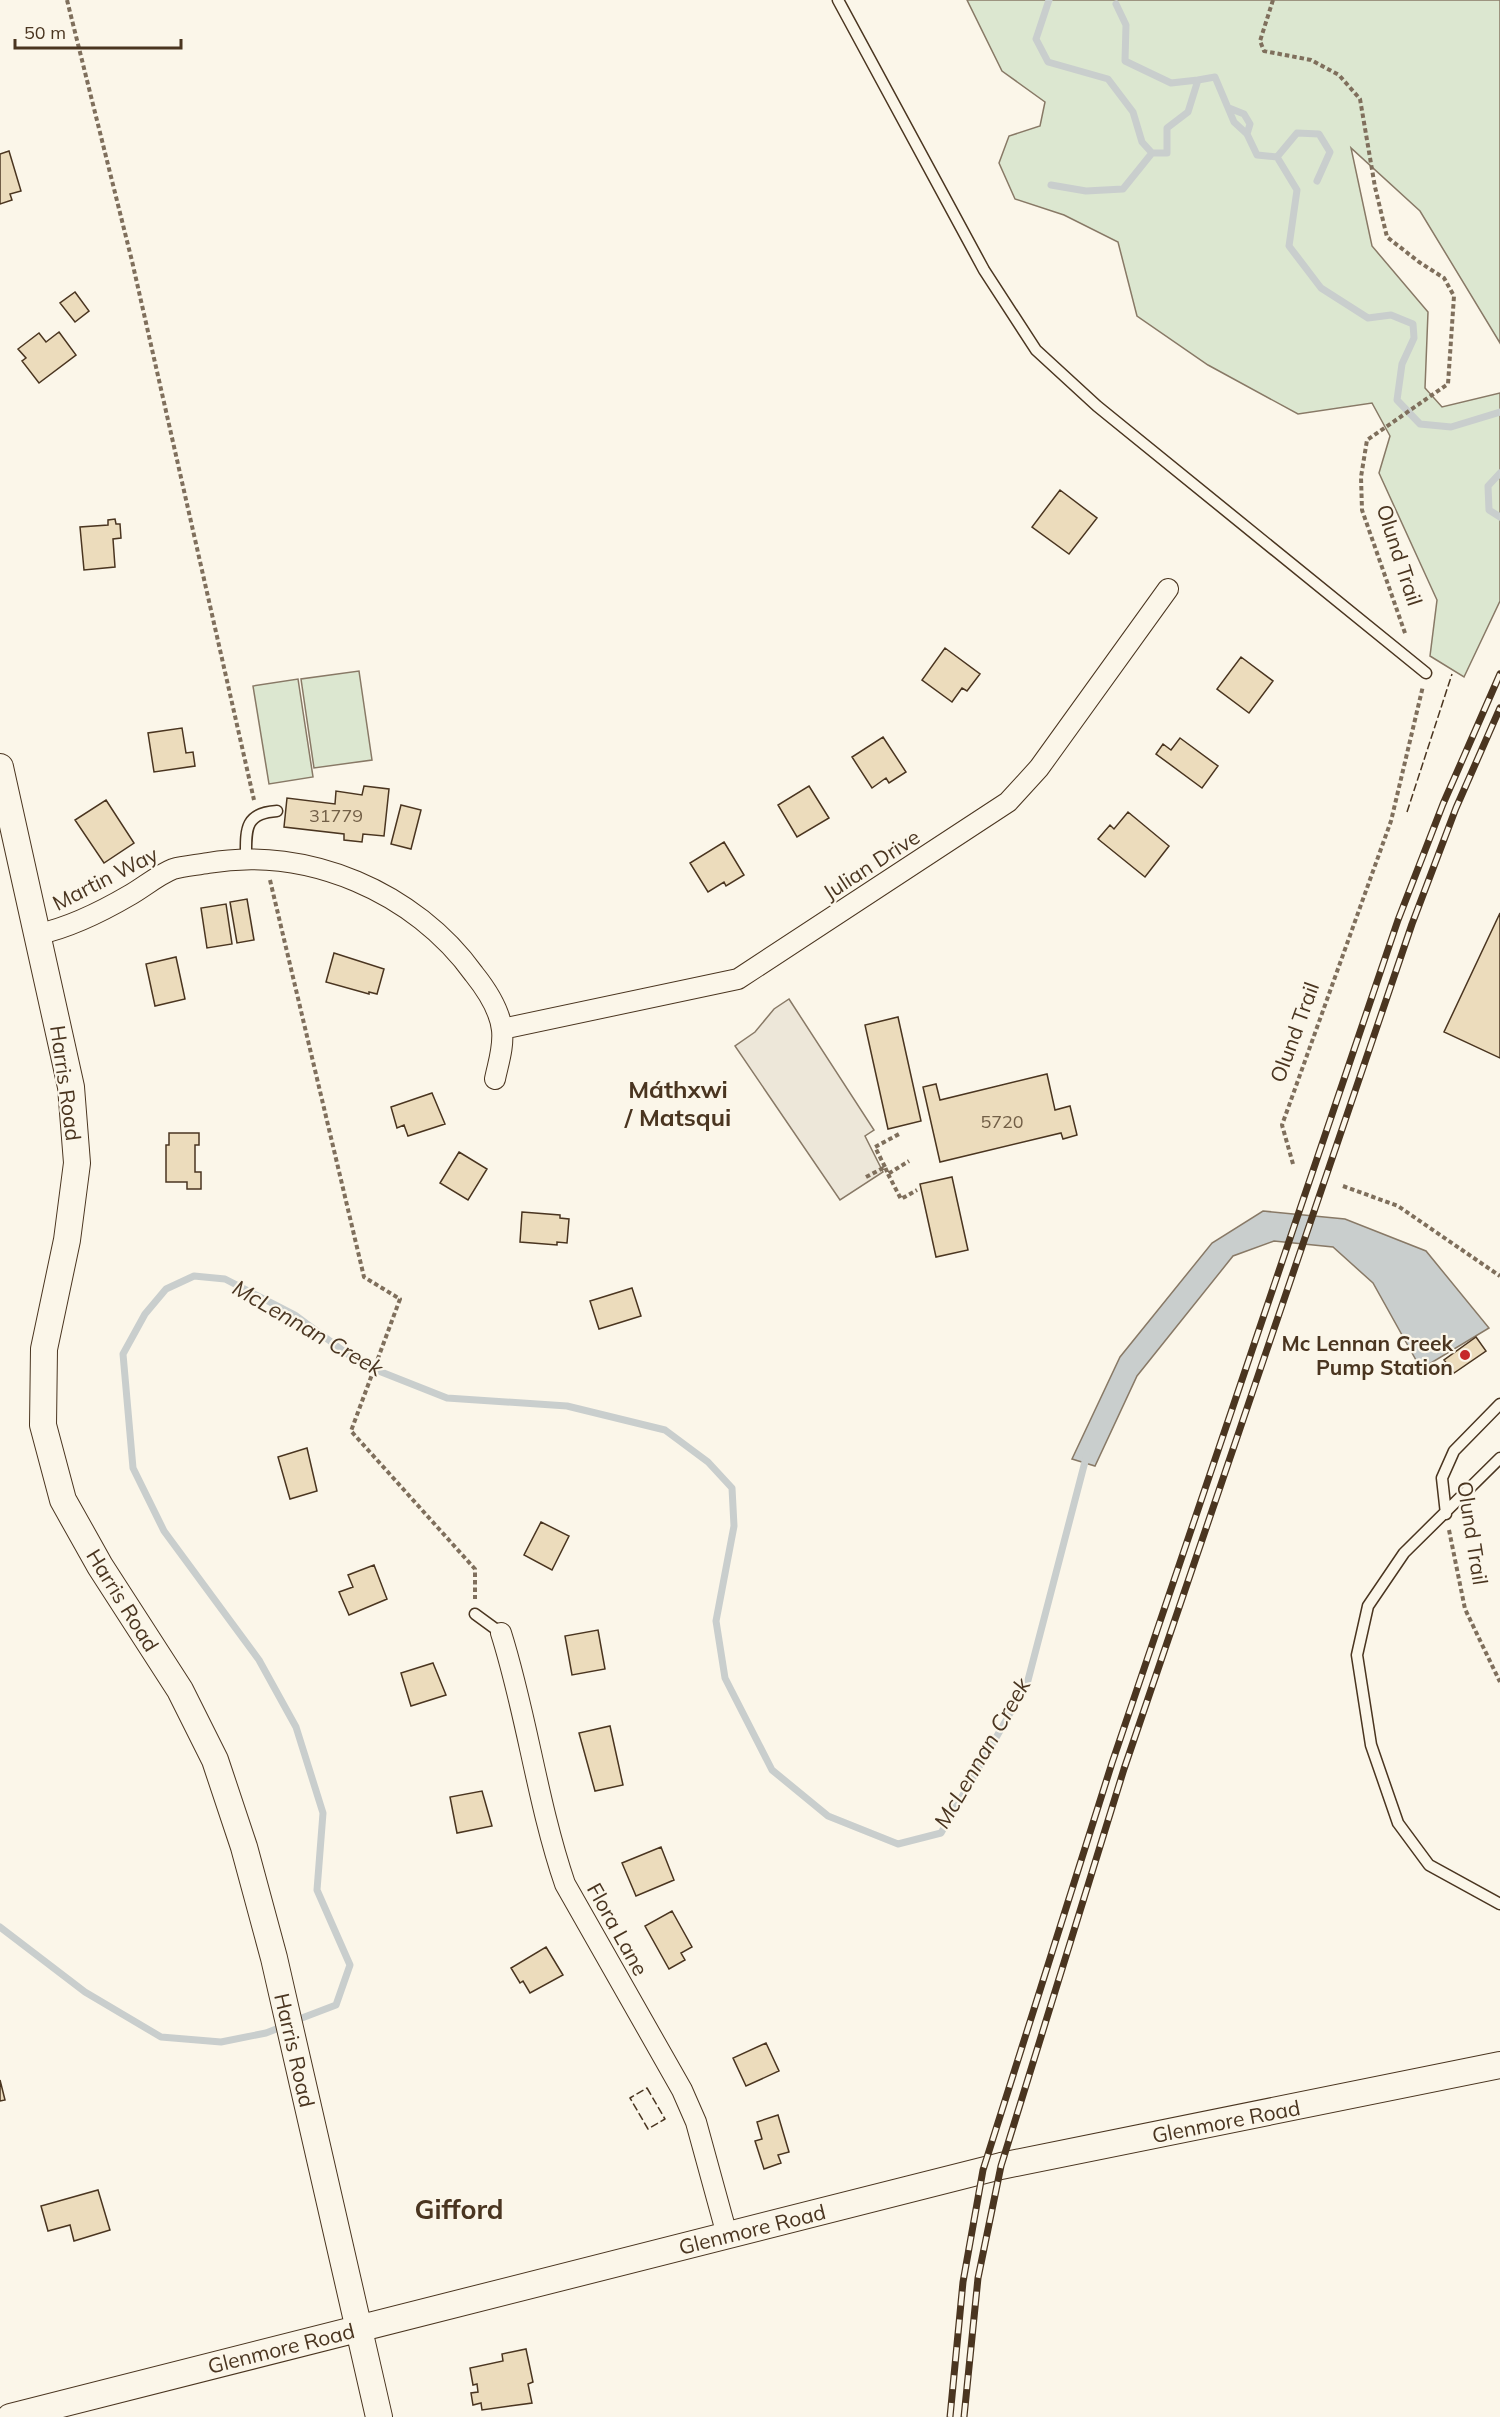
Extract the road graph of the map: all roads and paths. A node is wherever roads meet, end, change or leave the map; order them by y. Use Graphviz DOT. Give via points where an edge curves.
graph roads {
  1 [pos="67,0"];
  2 [pos="838,0"];
  3 [pos="1273,0"];
  4 [pos="1168,589"];
  5 [pos="1426,673"];
  6 [pos="0,767"];
  7 [pos="277,811"];
  8 [pos="255,815"];
  9 [pos="256,859"];
  10 [pos="39,934"];
  11 [pos="502,1029"];
  12 [pos="495,1079"];
  13 [pos="901,1133"];
  14 [pos="909,1161"];
  15 [pos="1293,1164"];
  16 [pos="885,1167"];
  17 [pos="888,1174"];
  18 [pos="866,1177"];
  19 [pos="1343,1186"];
  20 [pos="918,1190"];
  21 [pos="1500,1276"];
  22 [pos="1500,1404"];
  23 [pos="1500,1458"];
  24 [pos="1446,1514"];
  25 [pos="475,1614"];
  26 [pos="501,1633"];
  27 [pos="1500,1682"];
  28 [pos="1500,1904"];
  29 [pos="1500,2065"];
  30 [pos="726,2235"];
  31 [pos="359,2329"];
  32 [pos="10,2417"];
  33 [pos="379,2417"];
  1 -- 8 [label="path" via="132,261 252,787"];
  2 -- 5 [label="lane" via="984,270 1036,350 1097,406"];
  3 -- 5 [label="path, Olund Trail" via="1260,41 1264,51 1311,60 1339,75 1360,99 1387,237 1444,278 1454,296 1448,384 1367,440 1361,477 1362,510 1409,644"];
  4 -- 11 [label="street, Julian Drive" via="1039,768 1008,802 738,979"];
  5 -- 15 [label="path, Olund Trail" via="1391,820 1282,1125"];
  6 -- 10 [label="street, Harris Road"];
  7 -- 8 [label="lane"];
  8 -- 9 [label="lane" via="247,836"];
  9 -- 10 [label="street, Martin Way" via="172,870 67,927"];
  9 -- 11 [label="street, Martin Way" via="299,862 354,881 434,927 488,992"];
  9 -- 25 [label="path" via="364,1277 400,1299 351,1431 475,1569"];
  10 -- 31 [label="street, Harris Road" via="71,1087 77,1163 67,1240 44,1349 43,1425 63,1500 100,1566 180,1690 215,1760 274,1958"];
  11 -- 12 [label="street, Martin Way"];
  13 -- 16 [label="path" via="875,1147"];
  14 -- 17 [label="path"];
  16 -- 17 [label="path"];
  16 -- 18 [label="path"];
  17 -- 20 [label="path" via="902,1199"];
  19 -- 21 [label="path" via="1398,1206"];
  22 -- 24 [label="lane, Olund Trail" via="1454,1451 1442,1478"];
  23 -- 24 [label="lane"];
  24 -- 27 [label="path, Olund Trail" via="1465,1610"];
  24 -- 28 [label="lane" via="1404,1553 1368,1606 1357,1655 1371,1745 1398,1823 1429,1865"];
  25 -- 26 [label="lane"];
  26 -- 30 [label="street, Flora Lane" via="516,1678 554,1851 565,1884 682,2090 696,2122"];
  29 -- 30 [label="street, Glenmore Road" via="1001,2166"];
  30 -- 31 [label="street, Glenmore Road"];
  31 -- 32 [label="street, Glenmore Road"];
  31 -- 33 [label="street, Harris Road"];
}
